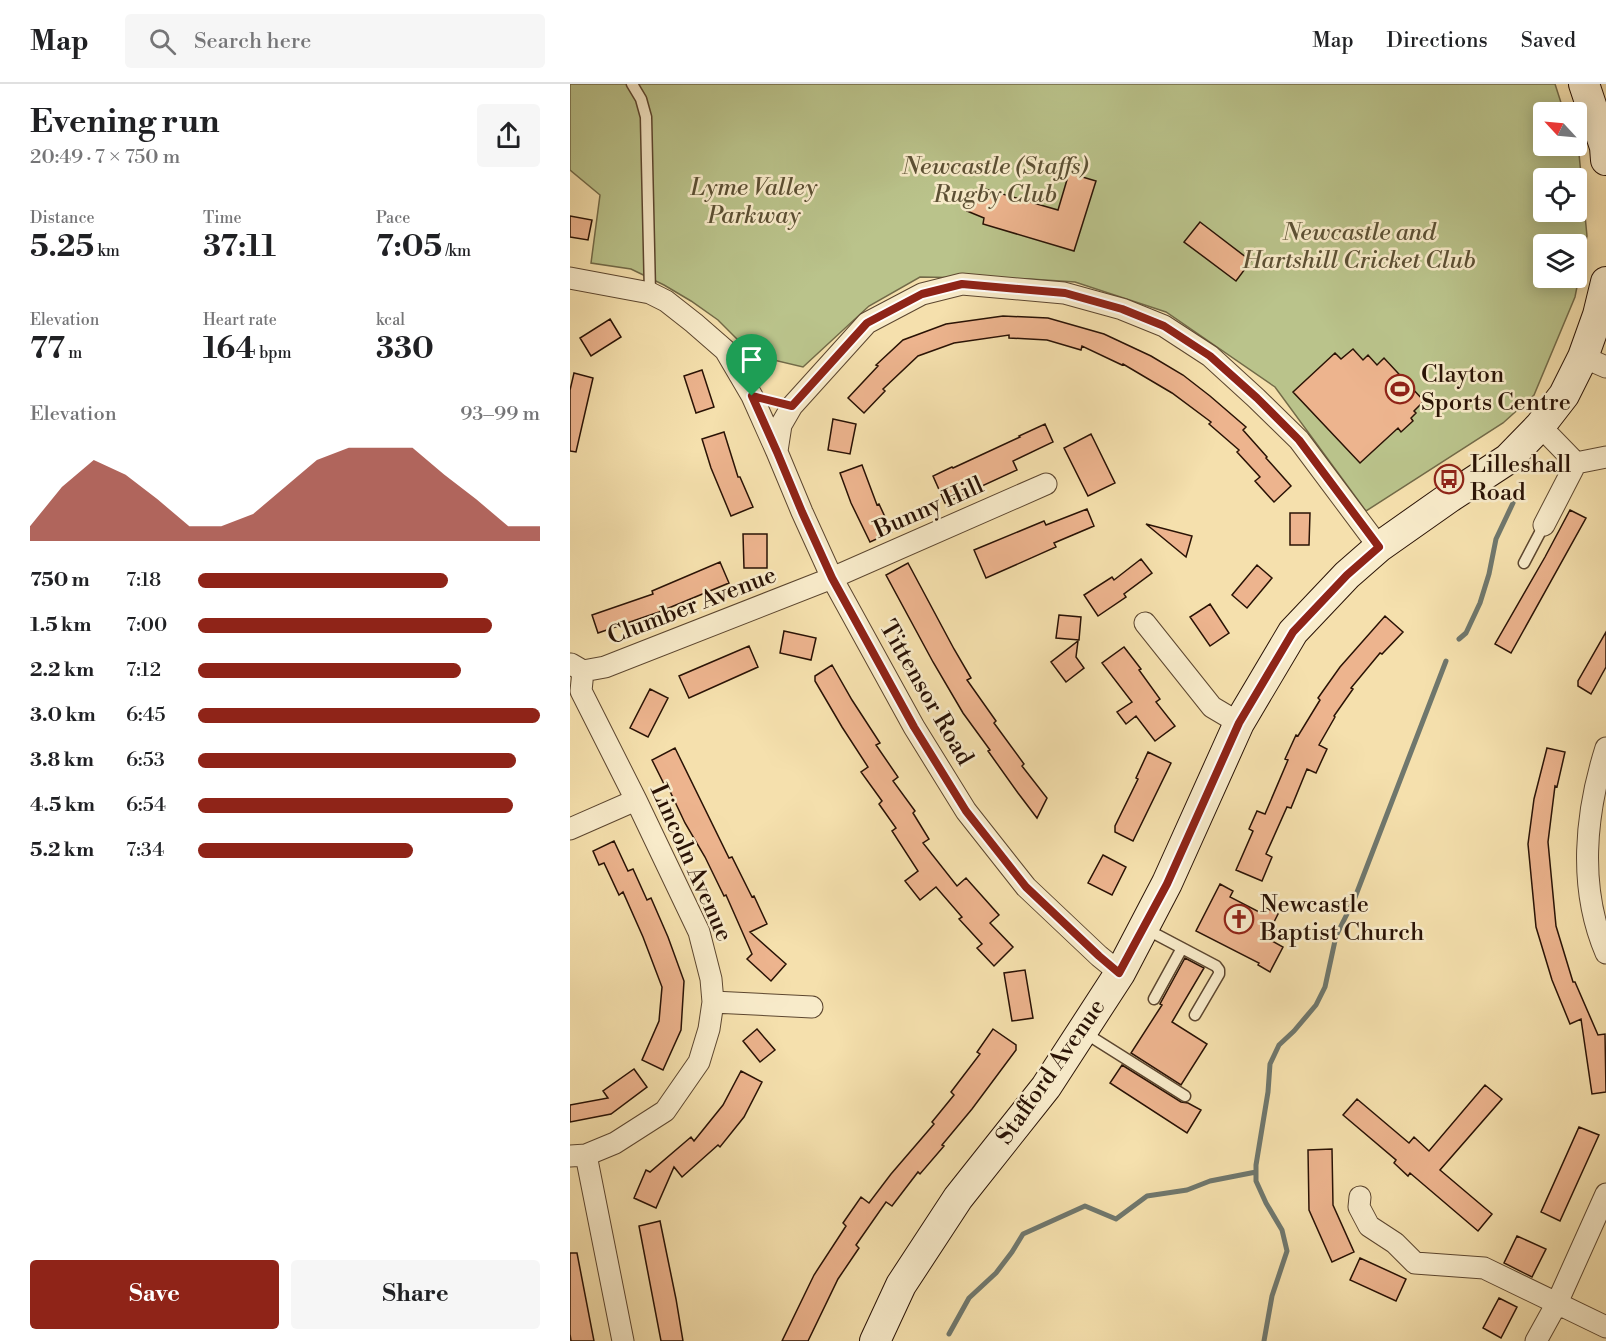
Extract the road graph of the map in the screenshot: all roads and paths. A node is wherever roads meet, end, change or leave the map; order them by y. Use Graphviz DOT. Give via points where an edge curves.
graph roads {
  1 [pos="633,84"];
  2 [pos="1584,84"];
  3 [pos="1606,160"];
  4 [pos="570,278"];
  5 [pos="1606,282"];
  6 [pos="650,292"];
  7 [pos="1595,362"];
  8 [pos="752,396"];
  9 [pos="792,406"];
  10 [pos="1540,426"];
  11 [pos="777,452"];
  12 [pos="1606,457"];
  13 [pos="1576,464"];
  14 [pos="1046,484"];
  15 [pos="1544,525"];
  16 [pos="1379,547"];
  17 [pos="1524,563"];
  18 [pos="832,578"];
  19 [pos="1144,623"];
  20 [pos="576,667"];
  21 [pos="1239,723"];
  22 [pos="1606,748"];
  23 [pos="636,800"];
  24 [pos="570,829"];
  25 [pos="1143,928"];
  26 [pos="1182,948"];
  27 [pos="1606,953"];
  28 [pos="1119,973"];
  29 [pos="1154,999"];
  30 [pos="713,1002"];
  31 [pos="812,1007"];
  32 [pos="1195,1015"];
  33 [pos="1082,1031"];
  34 [pos="1185,1096"];
  35 [pos="578,1156"];
  36 [pos="1606,1194"];
  37 [pos="1360,1197"];
  38 [pos="1557,1303"];
  39 [pos="1606,1327"];
  40 [pos="623,1341"];
  41 [pos="875,1341"];
  42 [pos="1536,1341"];
  1 -- 6 [label="lane" via="646,117"];
  2 -- 3 [label="street"];
  4 -- 6 [label="street"];
  5 -- 7 [label="street, Stafford Avenue" via="1598,315"];
  6 -- 8 [label="street, Tittensor Road" via="725,350"];
  7 -- 10 [label="street, Stafford Avenue"];
  8 -- 9 [label="street"];
  8 -- 11 [label="street, Tittensor Road"];
  9 -- 11 [label="street" via="781,425"];
  9 -- 16 [label="street" via="867,323 922,294 962,284 1065,293 1164,326 1210,356 1299,440"];
  10 -- 13 [label="street"];
  10 -- 16 [label="street, Stafford Avenue" via="1508,459"];
  11 -- 18 [label="street, Tittensor Road"];
  12 -- 13 [label="street"];
  13 -- 15 [label="street"];
  14 -- 18 [label="street, Bunny Hill"];
  15 -- 17 [label="lane"];
  16 -- 21 [label="street, Stafford Avenue" via="1293,632"];
  18 -- 20 [label="street, Clumber Avenue" via="605,667"];
  18 -- 28 [label="street, Tittensor Road" via="914,727 966,811 1026,887"];
  19 -- 21 [label="street" via="1212,707"];
  20 -- 23 [label="street, Lincoln Avenue" via="580,691"];
  21 -- 25 [label="street, Stafford Avenue"];
  22 -- 27 [label="street" via="1593,799 1587,876 1598,935"];
  23 -- 24 [label="street"];
  23 -- 30 [label="street, Lincoln Avenue" via="699,932"];
  25 -- 26 [label="lane"];
  25 -- 28 [label="street, Stafford Avenue"];
  26 -- 29 [label="lane"];
  26 -- 32 [label="lane" via="1219,970"];
  28 -- 33 [label="street, Stafford Avenue"];
  30 -- 31 [label="street"];
  30 -- 35 [label="street, Lincoln Avenue" via="699,1062 665,1111 615,1143"];
  33 -- 34 [label="lane"];
  33 -- 41 [label="street, Stafford Avenue" via="1046,1087 958,1198 901,1285"];
  35 -- 40 [label="street"];
  36 -- 38 [label="street"];
  37 -- 38 [label="street" via="1359,1207 1369,1226 1395,1243 1415,1263 1484,1268"];
  38 -- 39 [label="street"];
  38 -- 42 [label="street"];
}
